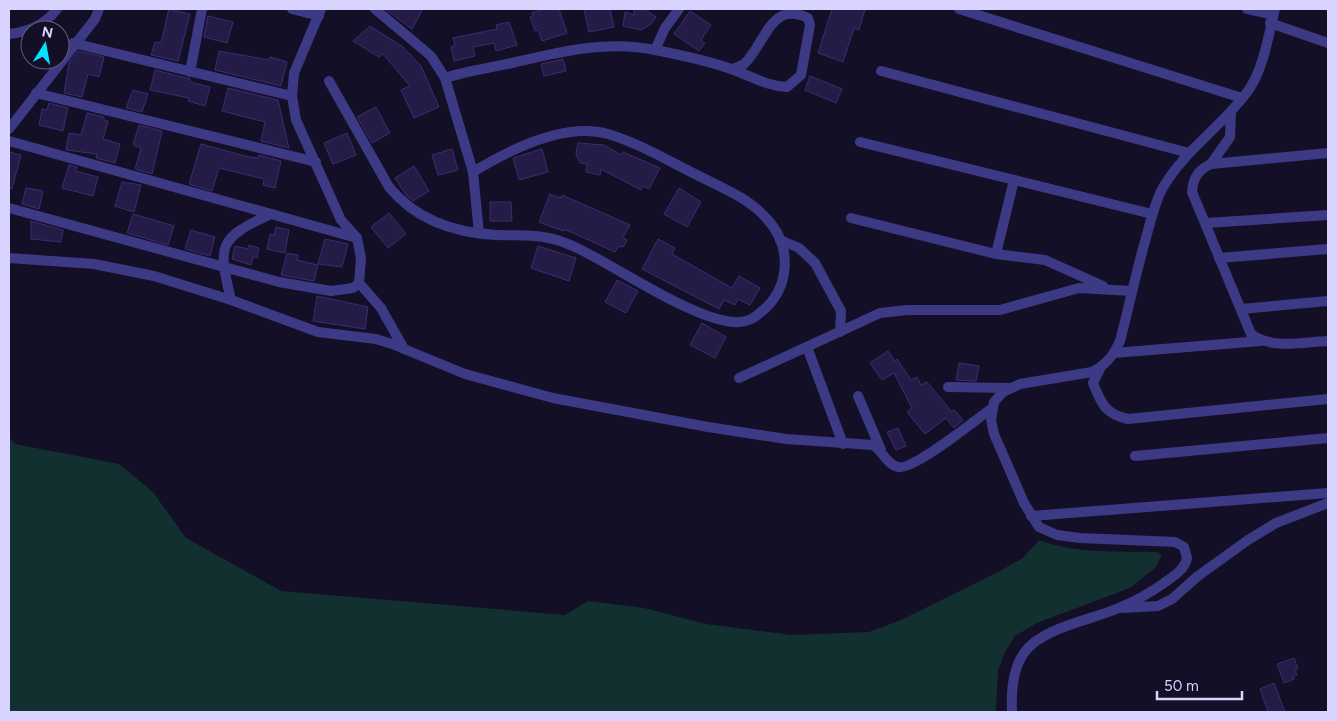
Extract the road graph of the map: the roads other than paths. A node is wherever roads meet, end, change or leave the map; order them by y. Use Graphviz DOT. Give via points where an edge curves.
graph roads {
  1 [pos="57,9"];
  2 [pos="99,9"];
  3 [pos="202,9"];
  4 [pos="292,9"];
  5 [pos="375,9"];
  6 [pos="678,9"];
  7 [pos="959,9"];
  8 [pos="1247,9"];
  9 [pos="320,12"];
  10 [pos="1273,16"];
  11 [pos="9,34"];
  12 [pos="73,43"];
  13 [pos="1328,43"];
  14 [pos="655,50"];
  15 [pos="732,69"];
  16 [pos="881,71"];
  17 [pos="190,72"];
  18 [pos="445,78"];
  19 [pos="329,81"];
  20 [pos="36,93"];
  21 [pos="292,96"];
  22 [pos="1242,98"];
  23 [pos="1231,112"];
  24 [pos="9,129"];
  25 [pos="9,141"];
  26 [pos="860,142"];
  27 [pos="1189,153"];
  28 [pos="1328,153"];
  29 [pos="316,162"];
  30 [pos="1211,164"];
  31 [pos="474,172"];
  32 [pos="1014,180"];
  33 [pos="9,208"];
  34 [pos="271,214"];
  35 [pos="1152,214"];
  36 [pos="1328,215"];
  37 [pos="851,218"];
  38 [pos="1206,223"];
  39 [pos="479,233"];
  40 [pos="357,238"];
  41 [pos="780,240"];
  42 [pos="1328,249"];
  43 [pos="996,254"];
  44 [pos="9,258"];
  45 [pos="1219,258"];
  46 [pos="224,267"];
  47 [pos="360,282"];
  48 [pos="1106,288"];
  49 [pos="1132,291"];
  50 [pos="231,300"];
  51 [pos="1328,301"];
  52 [pos="1241,310"];
  53 [pos="840,332"];
  54 [pos="1260,341"];
  55 [pos="1328,341"];
  56 [pos="807,347"];
  57 [pos="404,349"];
  58 [pos="1114,354"];
  59 [pos="1102,367"];
  60 [pos="739,378"];
  61 [pos="948,387"];
  62 [pos="1009,388"];
  63 [pos="858,396"];
  64 [pos="1328,400"];
  65 [pos="991,409"];
  66 [pos="1328,438"];
  67 [pos="843,444"];
  68 [pos="881,450"];
  69 [pos="1135,456"];
  70 [pos="1328,493"];
  71 [pos="1328,504"];
  72 [pos="1031,516"];
  73 [pos="1120,608"];
  74 [pos="1012,712"];
  1 -- 11 [label="street" via="42,24"];
  2 -- 12 [label="street"];
  3 -- 17 [label="street"];
  4 -- 9 [label="street"];
  5 -- 18 [label="street" via="431,56"];
  6 -- 14 [label="street"];
  7 -- 22 [label="street"];
  8 -- 10 [label="street"];
  9 -- 21 [label="street" via="294,73"];
  10 -- 13 [label="street"];
  10 -- 22 [label="street" via="1260,64"];
  12 -- 17 [label="street"];
  12 -- 20 [label="street"];
  14 -- 15 [label="street"];
  14 -- 18 [label="street" via="615,44 585,47"];
  15 -- 15 [label="street" via="770,86 787,87 801,75 810,25 808,18 784,12 771,20 745,64"];
  16 -- 27 [label="street"];
  17 -- 21 [label="street"];
  18 -- 31 [label="street"];
  19 -- 39 [label="street" via="389,187 401,201 442,226"];
  20 -- 24 [label="street"];
  20 -- 29 [label="street"];
  21 -- 29 [label="street" via="296,120"];
  22 -- 23 [label="street"];
  23 -- 27 [label="street"];
  23 -- 30 [label="street" via="1230,137"];
  25 -- 34 [label="street"];
  26 -- 32 [label="street"];
  27 -- 35 [label="street" via="1161,192"];
  28 -- 30 [label="street"];
  29 -- 40 [label="street" via="341,220"];
  30 -- 38 [label="street" via="1196,175 1192,192"];
  31 -- 39 [label="street"];
  31 -- 41 [label="street" via="503,153 535,141 567,134 606,134 640,146 746,200 768,220"];
  32 -- 35 [label="street"];
  32 -- 43 [label="street"];
  33 -- 46 [label="street"];
  34 -- 40 [label="street"];
  34 -- 46 [label="street" via="229,238 224,246"];
  35 -- 49 [label="street"];
  36 -- 38 [label="street"];
  37 -- 43 [label="street"];
  38 -- 45 [label="street"];
  39 -- 41 [label="street" via="554,237 708,316 735,322 753,319 772,304 784,282 786,258"];
  40 -- 47 [label="street" via="361,258"];
  41 -- 53 [label="street" via="799,248 815,263 841,311"];
  42 -- 45 [label="street"];
  43 -- 48 [label="street" via="1045,260"];
  44 -- 50 [label="street" via="126,269"];
  45 -- 52 [label="street"];
  46 -- 47 [label="street" via="279,282 331,291 353,288"];
  46 -- 50 [label="street"];
  47 -- 57 [label="street" via="381,308"];
  48 -- 49 [label="street"];
  48 -- 53 [label="street" via="1080,288 1000,310 880,313"];
  49 -- 58 [label="street"];
  50 -- 57 [label="street" via="318,332 376,339"];
  51 -- 52 [label="street"];
  52 -- 54 [label="street" via="1251,334"];
  53 -- 56 [label="street"];
  54 -- 55 [label="street" via="1275,344"];
  54 -- 58 [label="street"];
  56 -- 60 [label="street"];
  56 -- 67 [label="street"];
  57 -- 67 [label="street" via="465,374 561,400 708,427"];
  58 -- 59 [label="street"];
  59 -- 62 [label="street" via="1080,376"];
  59 -- 64 [label="street" via="1093,383 1099,398 1109,412 1128,419"];
  61 -- 62 [label="street"];
  62 -- 65 [label="street" via="998,396"];
  63 -- 68 [label="street"];
  65 -- 68 [label="street" via="933,452 904,468 890,463"];
  65 -- 72 [label="street" via="994,434"];
  66 -- 69 [label="street"];
  67 -- 68 [label="street" via="873,445"];
  70 -- 72 [label="street"];
  71 -- 73 [label="street" via="1276,523 1158,606"];
  72 -- 73 [label="street" via="1039,527 1057,535 1165,540 1184,548 1186,562 1179,571 1146,595"];
  73 -- 74 [label="street" via="1060,629 1032,644 1024,652 1017,668"];
}
